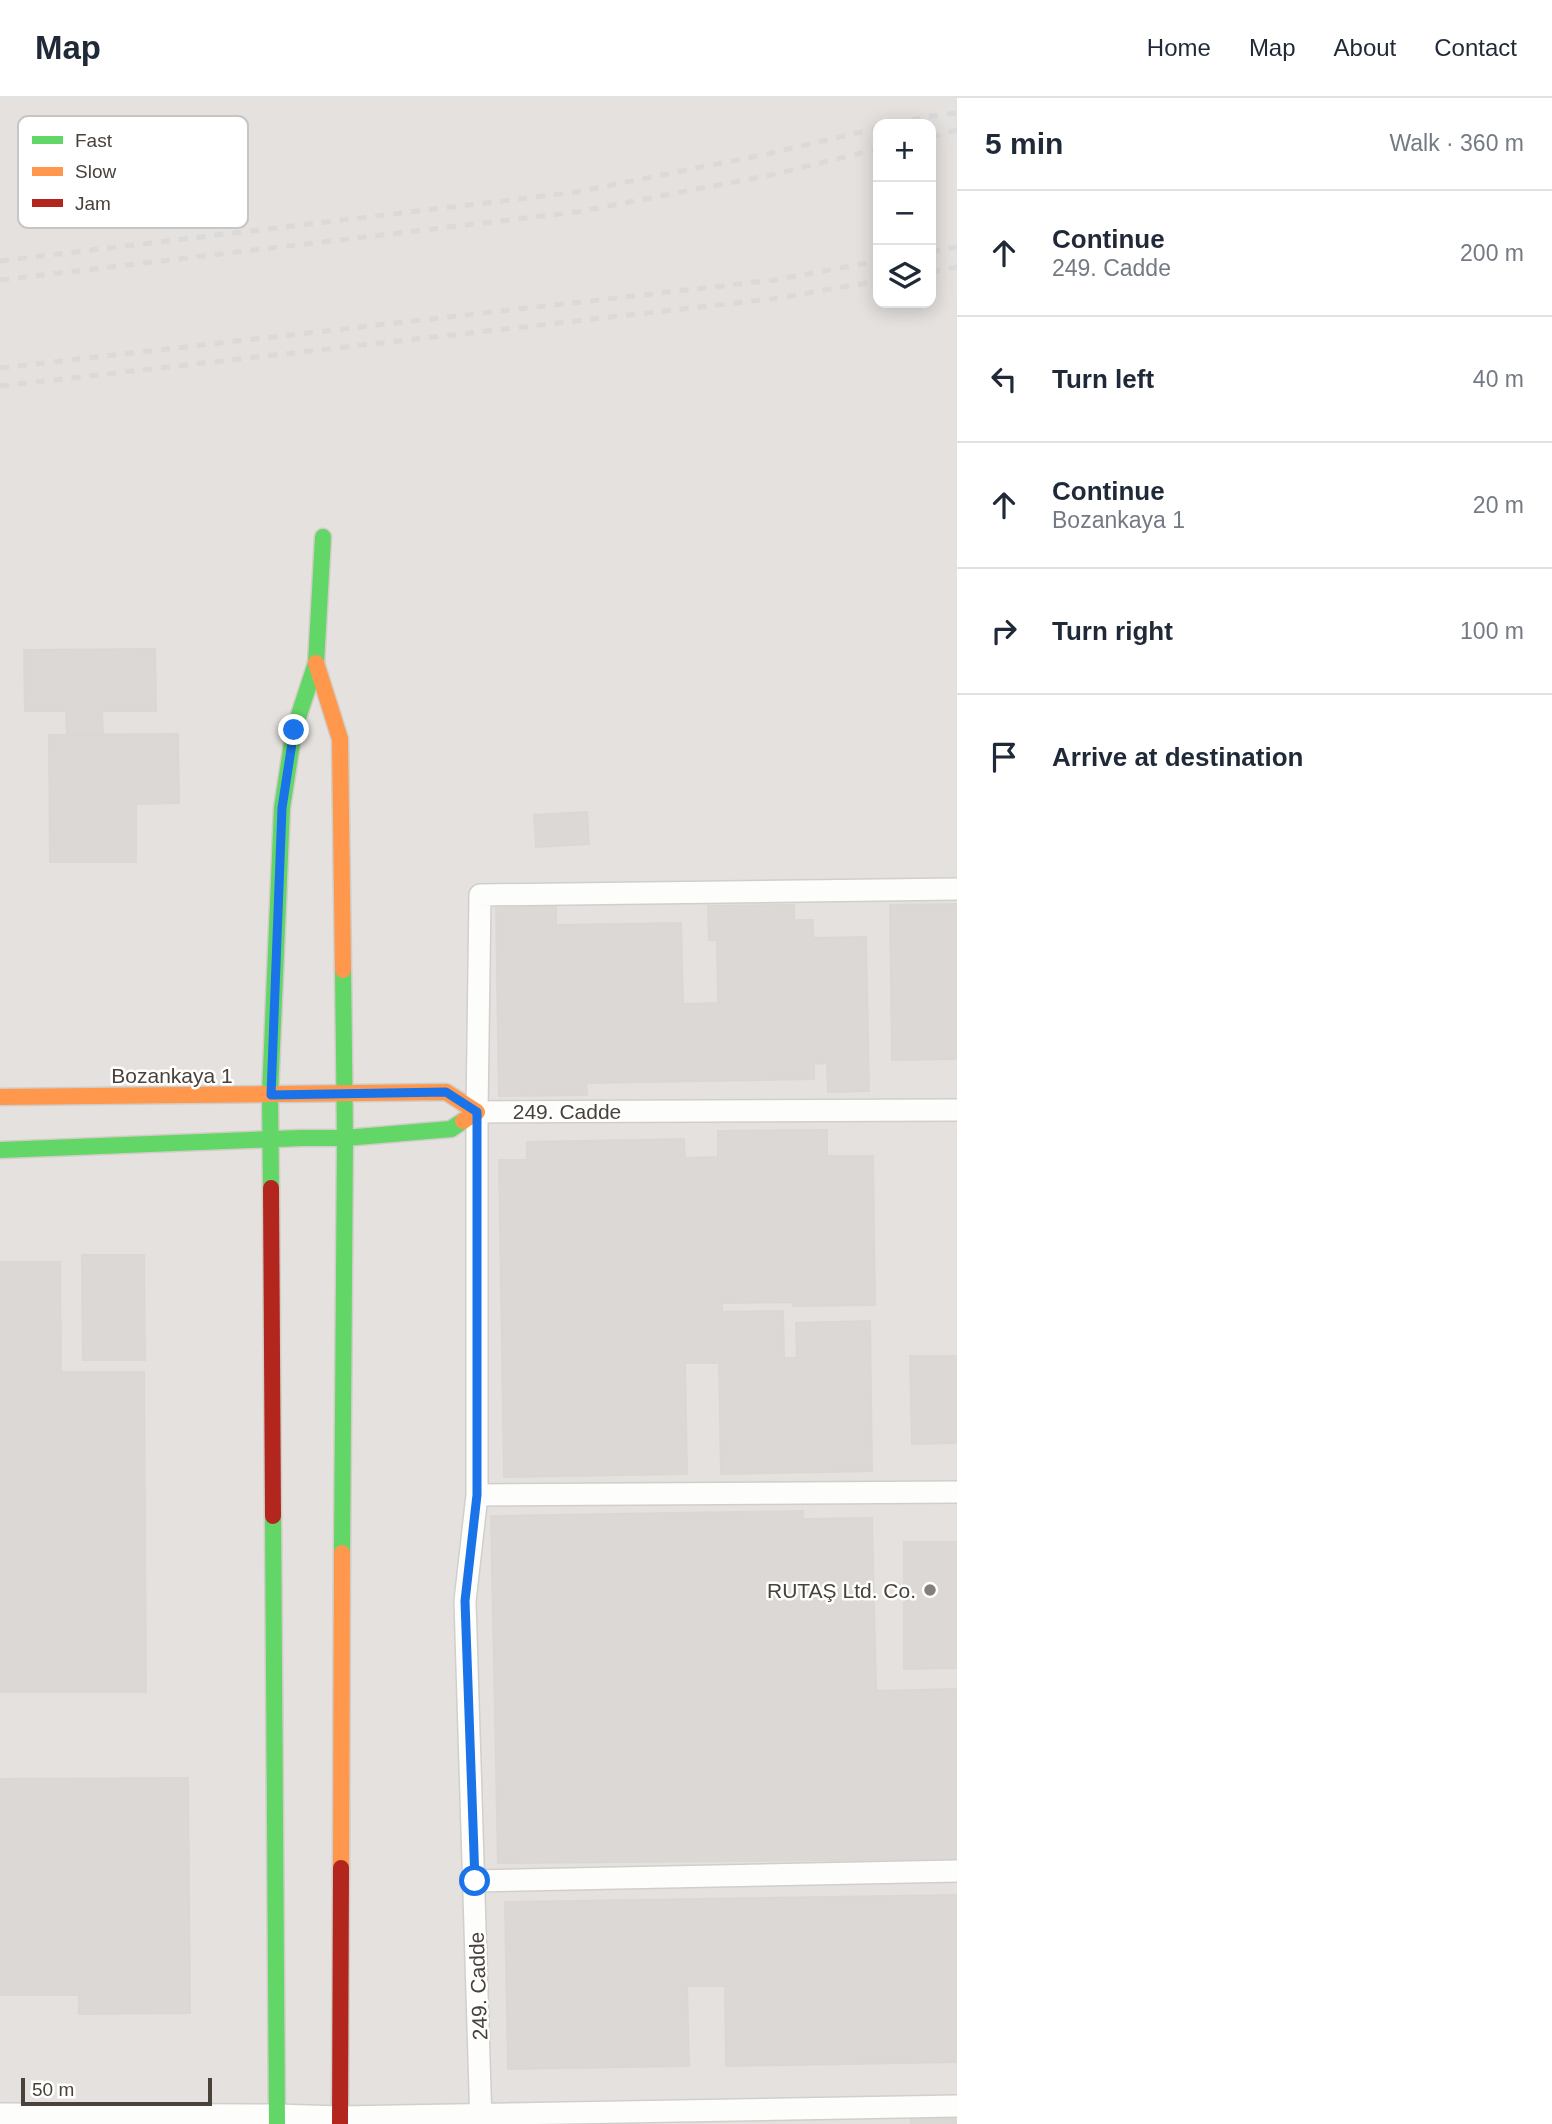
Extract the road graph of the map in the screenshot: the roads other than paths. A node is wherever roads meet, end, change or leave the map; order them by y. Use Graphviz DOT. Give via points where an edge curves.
graph roads {
  1 [pos="323,537"];
  2 [pos="316,663"];
  3 [pos="957,889"];
  4 [pos="343,1092"];
  5 [pos="271,1095"];
  6 [pos="0,1097"];
  7 [pos="957,1110"];
  8 [pos="477,1112"];
  9 [pos="345,1138"];
  10 [pos="270,1140"];
  11 [pos="0,1150"];
  12 [pos="957,1492"];
  13 [pos="477,1495"];
  14 [pos="957,1871"];
  15 [pos="475,1881"];
  16 [pos="957,2106"];
  17 [pos="0,2114"];
  18 [pos="277,2119"];
  19 [pos="481,2119"];
  20 [pos="340,2121"];
  1 -- 2 [label="street"];
  2 -- 4 [label="street" via="340,739"];
  2 -- 5 [label="street" via="294,730 282,808"];
  3 -- 8 [label="street" via="480,895"];
  4 -- 5 [label="street, Bozankaya 1"];
  4 -- 8 [label="street, Bozankaya 1" via="446,1092"];
  4 -- 9 [label="street"];
  5 -- 6 [label="street, Bozankaya 1"];
  5 -- 10 [label="street"];
  7 -- 8 [label="street, 249. Cadde"];
  8 -- 9 [label="street" via="451,1129"];
  8 -- 13 [label="street, 249. Cadde"];
  9 -- 10 [label="street"];
  9 -- 20 [label="street"];
  10 -- 11 [label="street"];
  10 -- 18 [label="street"];
  12 -- 13 [label="street"];
  13 -- 15 [label="street, 249. Cadde" via="465,1601"];
  14 -- 15 [label="street"];
  15 -- 19 [label="street, 249. Cadde"];
  16 -- 19 [label="street"];
  17 -- 18 [label="street"];
  18 -- 20 [label="street"];
  19 -- 20 [label="street"];
}
